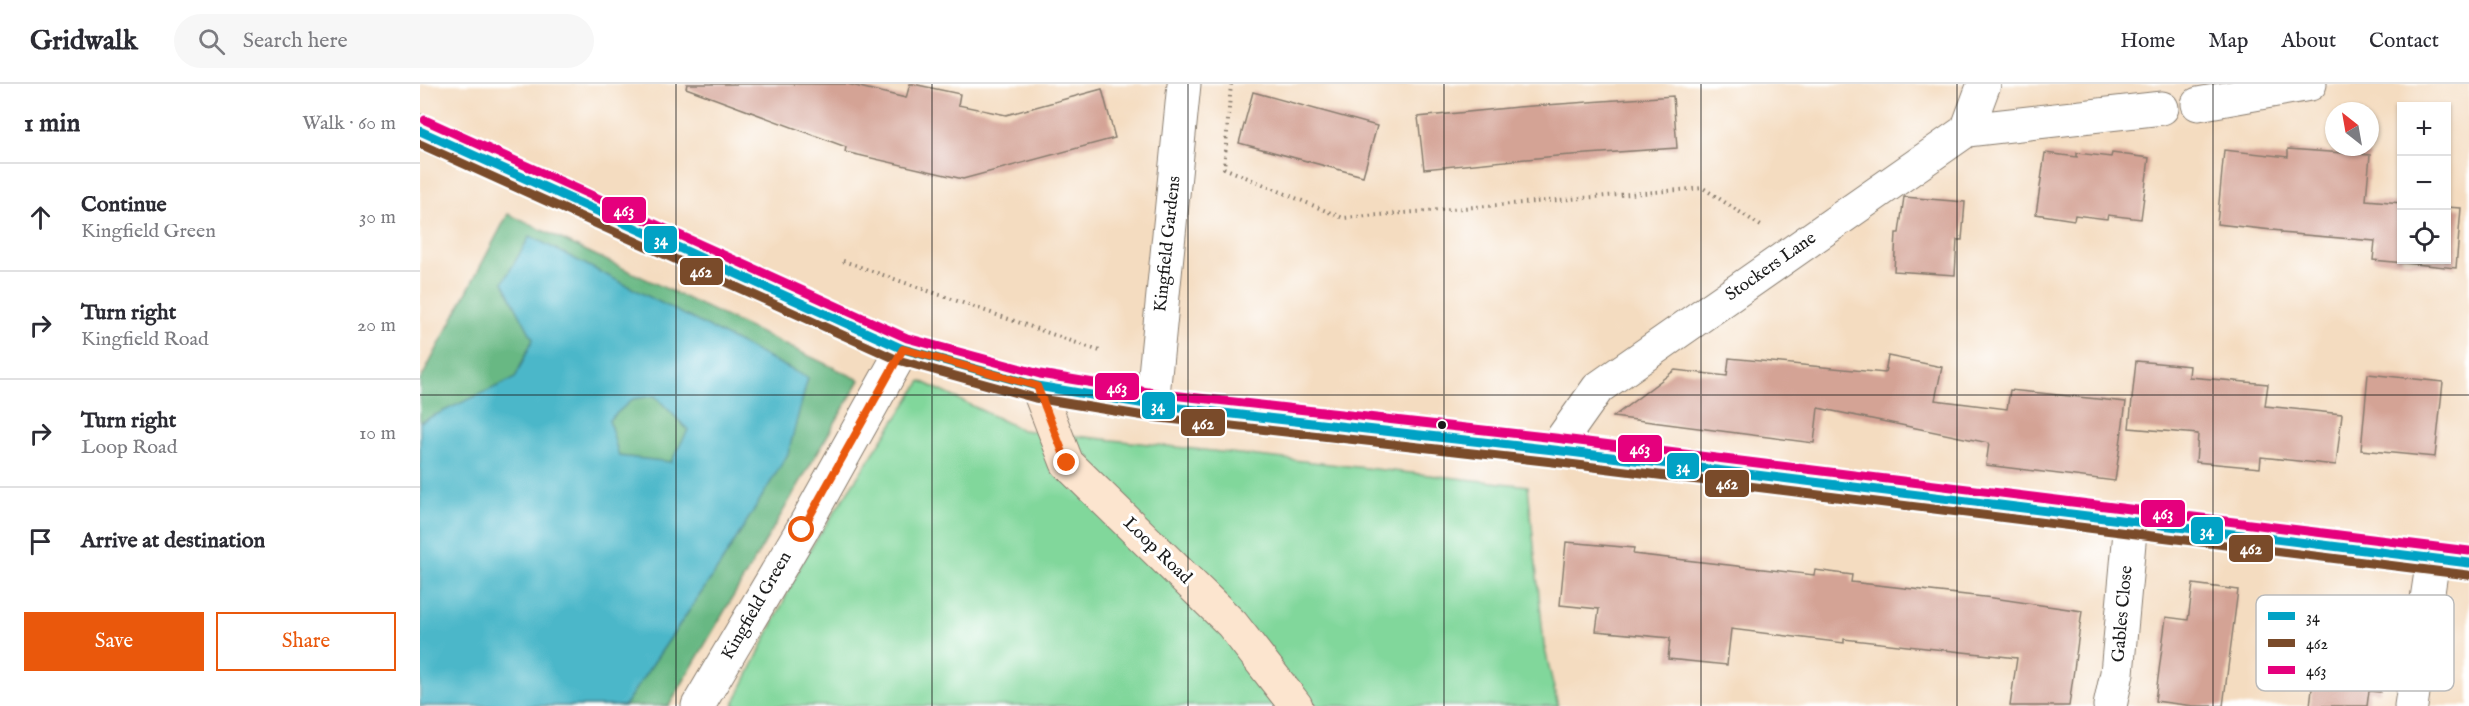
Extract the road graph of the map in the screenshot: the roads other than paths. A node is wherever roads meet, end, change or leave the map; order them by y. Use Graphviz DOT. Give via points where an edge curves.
graph roads {
  1 [pos="1184,84"];
  2 [pos="1984,84"];
  3 [pos="2310,84"];
  4 [pos="2198,104"];
  5 [pos="2162,108"];
  6 [pos="1967,130"];
  7 [pos="420,131"];
  8 [pos="903,349"];
  9 [pos="1037,386"];
  10 [pos="1152,405"];
  11 [pos="1554,450"];
  12 [pos="2131,521"];
  13 [pos="2433,559"];
  14 [pos="2469,563"];
  15 [pos="2428,595"];
  16 [pos="2413,691"];
  17 [pos="1293,705"];
  18 [pos="698,706"];
  19 [pos="2109,706"];
  20 [pos="2411,706"];
  1 -- 10 [label="street, Kingfield Gardens"];
  2 -- 6 [label="street"];
  3 -- 4 [label="street"];
  5 -- 6 [label="street"];
  6 -- 11 [label="street, Stockers Lane" via="1598,388"];
  7 -- 8 [label="main road"];
  8 -- 9 [label="main road"];
  8 -- 18 [label="street, Kingfield Green"];
  9 -- 10 [label="main road"];
  9 -- 17 [label="main road, Loop Road" via="1067,463 1232,624"];
  10 -- 11 [label="main road"];
  11 -- 12 [label="main road"];
  12 -- 13 [label="main road"];
  12 -- 19 [label="street, Gables Close" via="2117,672"];
  13 -- 14 [label="main road"];
  13 -- 15 [label="street"];
  16 -- 20 [label="street"];
}
